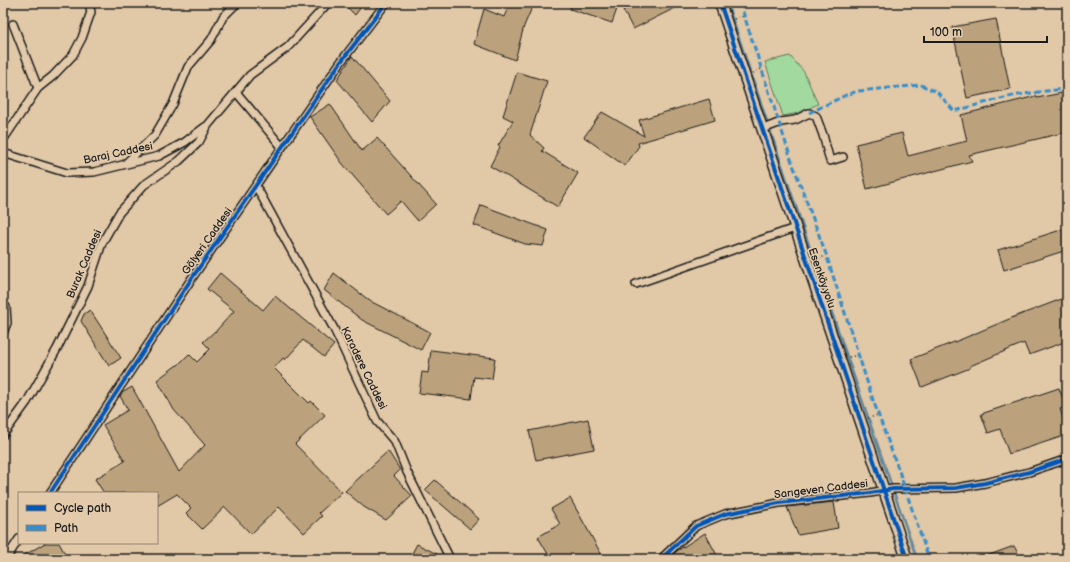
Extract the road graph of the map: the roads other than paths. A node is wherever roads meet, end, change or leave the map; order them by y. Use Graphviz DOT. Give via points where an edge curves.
graph roads {
  1 [pos="89,3"];
  2 [pos="237,3"];
  3 [pos="328,3"];
  4 [pos="386,3"];
  5 [pos="720,3"];
  6 [pos="13,24"];
  7 [pos="38,88"];
  8 [pos="236,92"];
  9 [pos="208,125"];
  10 [pos="767,127"];
  11 [pos="3,140"];
  12 [pos="282,147"];
  13 [pos="3,155"];
  14 [pos="843,157"];
  15 [pos="124,165"];
  16 [pos="256,186"];
  17 [pos="795,228"];
  18 [pos="636,284"];
  19 [pos="3,304"];
  20 [pos="3,333"];
  21 [pos="3,435"];
  22 [pos="1067,458"];
  23 [pos="889,490"];
  24 [pos="51,492"];
  25 [pos="18,541"];
  26 [pos="6,559"];
  27 [pos="450,559"];
  28 [pos="661,559"];
  29 [pos="907,559"];
  1 -- 7 [label="street" via="91,12 73,55"];
  2 -- 15 [label="street" via="223,17 211,40 188,67 173,104 155,135"];
  3 -- 8 [label="street, Burak Caddesi" via="288,47 250,75"];
  4 -- 12 [label="street, Gölyeri Caddesi" via="340,63"];
  5 -- 10 [label="street, Esenköy yolu"];
  6 -- 7 [label="street"];
  7 -- 11 [label="street"];
  8 -- 9 [label="street, Burak Caddesi"];
  8 -- 12 [label="street"];
  9 -- 15 [label="street, Baraj Caddesi" via="185,142 159,156"];
  9 -- 21 [label="street, Burak Caddesi" via="199,142 179,161 144,185 119,213 102,243 88,286 57,349 27,402"];
  10 -- 14 [label="street" via="795,120 809,113 816,116 830,161"];
  10 -- 17 [label="street, Esenköy yolu"];
  12 -- 16 [label="street, Gölyeri Caddesi"];
  13 -- 15 [label="street, Baraj Caddesi" via="67,173 94,172"];
  16 -- 24 [label="street, Gölyeri Caddesi"];
  16 -- 27 [label="street, Karadere Caddesi" via="334,330 377,420 395,442"];
  17 -- 18 [label="street"];
  17 -- 23 [label="street, Esenköy yolu"];
  19 -- 20 [label="street" via="6,307 7,323"];
  22 -- 23 [label="street, Sarıgeven Caddesi" via="1029,472 956,488"];
  23 -- 28 [label="street, Sarıgeven Caddesi" via="779,503 725,514 696,526"];
  23 -- 29 [label="street, Esenköy yolu"];
  25 -- 26 [label="street"];
}
